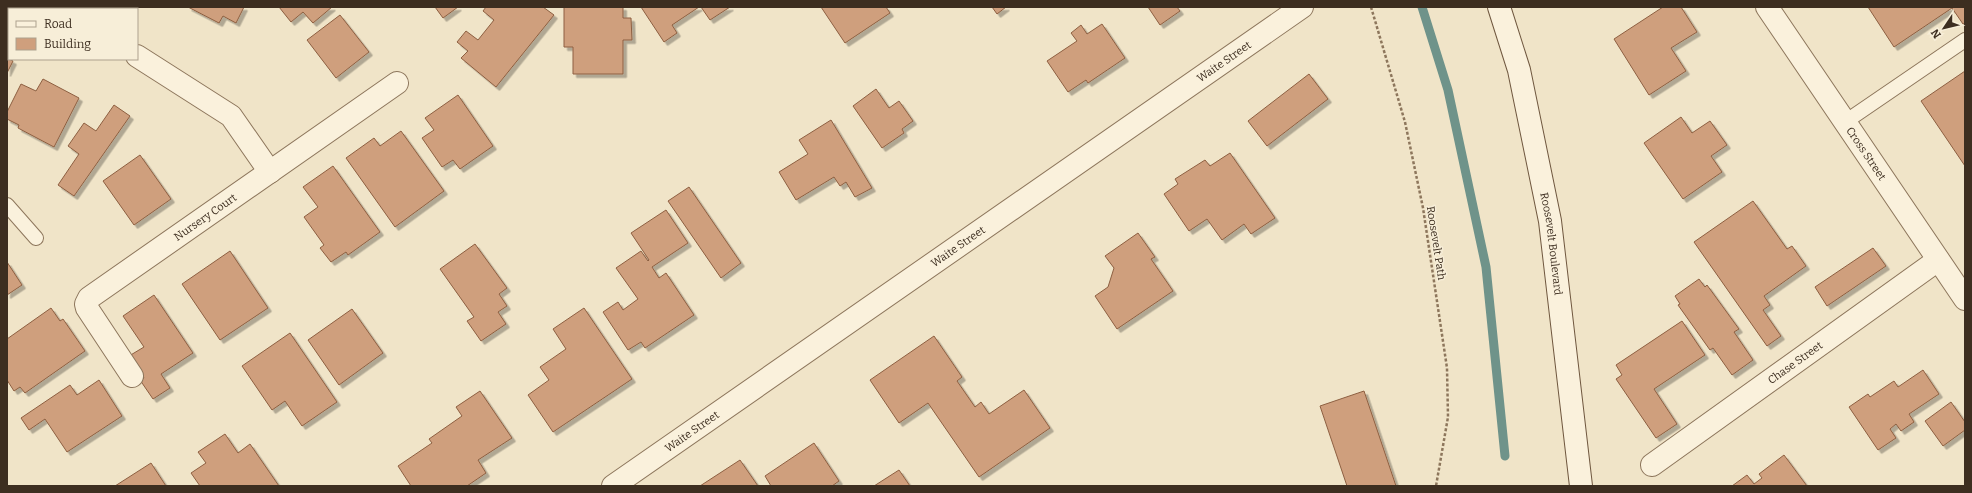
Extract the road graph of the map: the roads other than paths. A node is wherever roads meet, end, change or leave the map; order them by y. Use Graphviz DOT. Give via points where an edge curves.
graph roads {
  1 [pos="1302,7"];
  2 [pos="1499,7"];
  3 [pos="1768,7"];
  4 [pos="1965,40"];
  5 [pos="138,57"];
  6 [pos="397,83"];
  7 [pos="1845,122"];
  8 [pos="270,172"];
  9 [pos="7,205"];
  10 [pos="36,238"];
  11 [pos="1938,260"];
  12 [pos="1965,299"];
  13 [pos="132,376"];
  14 [pos="1652,465"];
  15 [pos="613,486"];
  16 [pos="1581,486"];
  1 -- 15 [label="street, Waite Street"];
  2 -- 16 [label="street, Roosevelt Boulevard" via="1519,70 1550,221"];
  3 -- 7 [label="street, Cross Street"];
  4 -- 7 [label="lane"];
  5 -- 8 [label="street" via="231,116"];
  6 -- 8 [label="street, Nursery Court"];
  7 -- 11 [label="street, Cross Street"];
  8 -- 13 [label="street, Nursery Court" via="89,298 87,308"];
  9 -- 10 [label="lane"];
  11 -- 12 [label="street, Cross Street"];
  11 -- 14 [label="street, Chase Street"];
}
